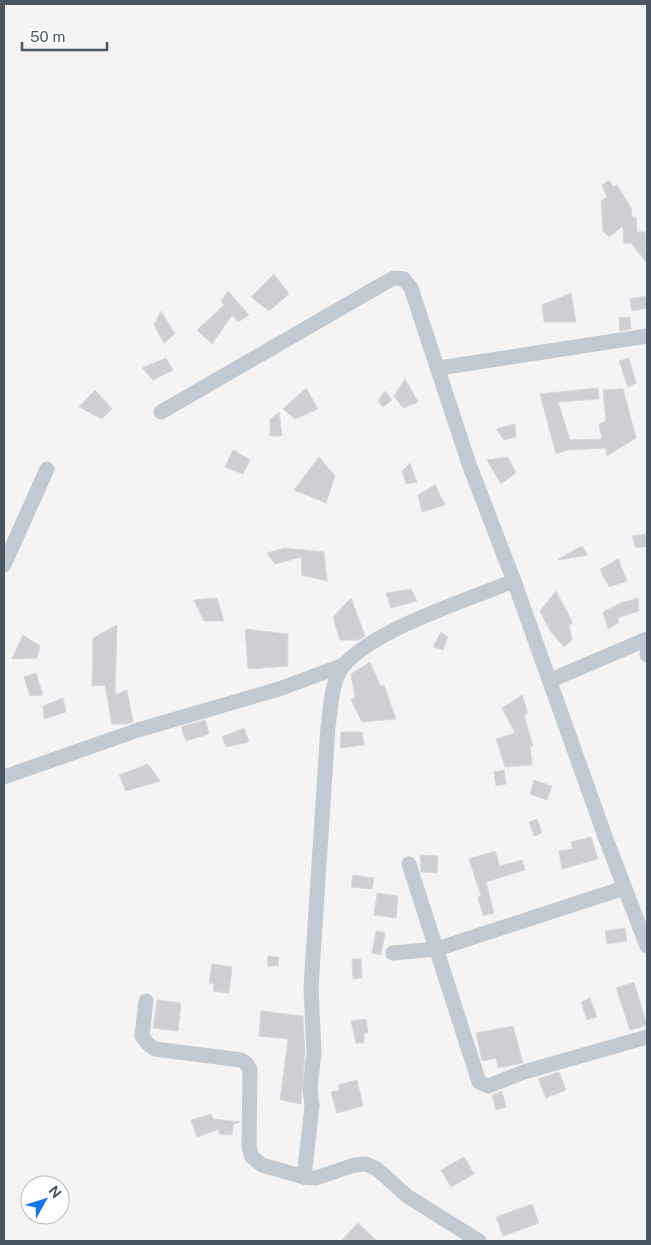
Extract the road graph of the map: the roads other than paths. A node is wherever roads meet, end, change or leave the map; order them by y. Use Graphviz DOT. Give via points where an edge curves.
graph roads {
  1 [pos="647,336"];
  2 [pos="438,368"];
  3 [pos="161,412"];
  4 [pos="47,469"];
  5 [pos="4,565"];
  6 [pos="514,581"];
  7 [pos="647,639"];
  8 [pos="344,665"];
  9 [pos="551,680"];
  10 [pos="4,777"];
  11 [pos="409,864"];
  12 [pos="624,888"];
  13 [pos="647,946"];
  14 [pos="437,949"];
  15 [pos="393,953"];
  16 [pos="146,1001"];
  17 [pos="647,1038"];
  18 [pos="304,1177"];
  19 [pos="479,1241"];
  1 -- 2 [label="street"];
  2 -- 3 [label="street" via="412,288 404,280 394,278"];
  2 -- 6 [label="street" via="469,464"];
  4 -- 5 [label="street"];
  6 -- 8 [label="street" via="400,628 369,645"];
  6 -- 9 [label="street"];
  7 -- 9 [label="street"];
  8 -- 10 [label="street" via="279,689 138,730"];
  8 -- 18 [label="street" via="334,685 328,726 311,987 312,1106"];
  9 -- 12 [label="street"];
  11 -- 14 [label="street"];
  12 -- 13 [label="street"];
  12 -- 14 [label="street"];
  14 -- 15 [label="street"];
  14 -- 17 [label="street" via="479,1082 483,1085"];
  16 -- 18 [label="street" via="142,1036 148,1044 155,1048 241,1060 247,1064 250,1070 249,1147 252,1157 262,1164"];
  18 -- 19 [label="street" via="316,1178 366,1164 377,1169 408,1196"];
}
